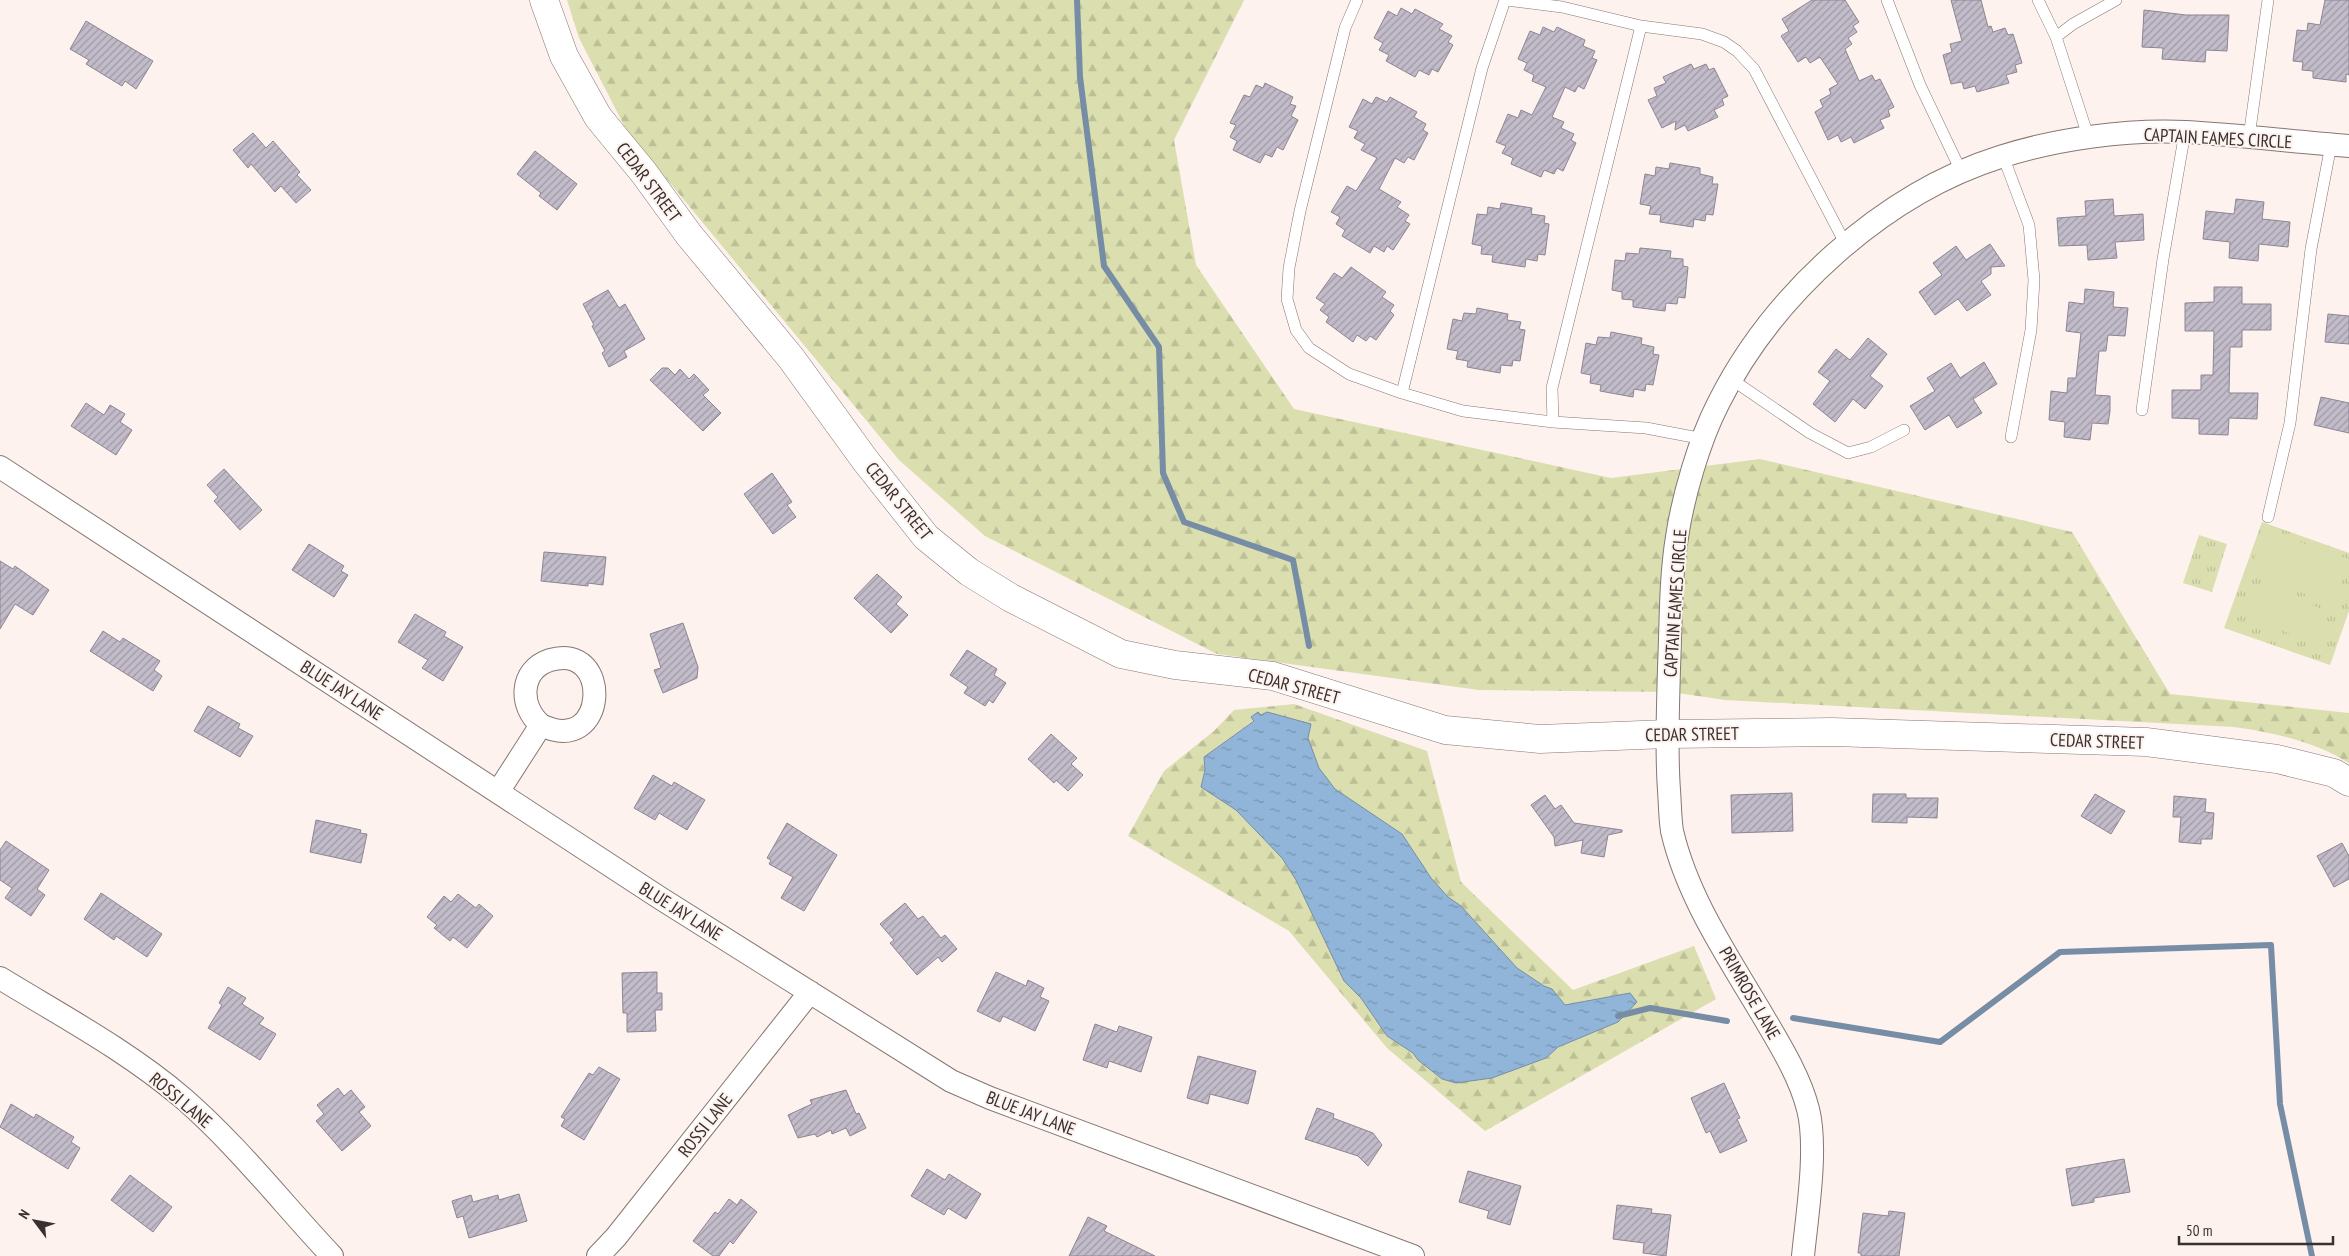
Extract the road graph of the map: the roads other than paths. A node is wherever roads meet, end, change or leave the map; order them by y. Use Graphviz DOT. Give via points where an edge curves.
graph roads {
  1 [pos="544,0"];
  2 [pos="1358,0"];
  3 [pos="1506,0"];
  4 [pos="1887,0"];
  5 [pos="2038,0"];
  6 [pos="2116,0"];
  7 [pos="2268,0"];
  8 [pos="1641,26"];
  9 [pos="2056,37"];
  10 [pos="2185,132"];
  11 [pos="2249,137"];
  12 [pos="2089,139"];
  13 [pos="2340,145"];
  14 [pos="2002,156"];
  15 [pos="1961,171"];
  16 [pos="1846,245"];
  17 [pos="1731,379"];
  18 [pos="1402,393"];
  19 [pos="2142,410"];
  20 [pos="1553,422"];
  21 [pos="1904,430"];
  22 [pos="2011,437"];
  23 [pos="1704,439"];
  24 [pos="0,467"];
  25 [pos="2268,517"];
  26 [pos="541,725"];
  27 [pos="1667,734"];
  28 [pos="2349,782"];
  29 [pos="498,792"];
  30 [pos="0,978"];
  31 [pos="810,992"];
  32 [pos="332,1256"];
  33 [pos="598,1256"];
  34 [pos="1413,1256"];
  35 [pos="1804,1256"];
  1 -- 27 [label="street, CEDAR STREET" via="564,56 598,117 689,235 791,358 926,537 969,572 1011,598 1121,654 1175,666 1273,676 1445,730 1540,740"];
  2 -- 18 [label="lane" via="1345,28 1300,211 1289,268 1287,299 1296,330 1310,348 1349,374"];
  3 -- 8 [label="lane" via="1562,7"];
  3 -- 18 [label="lane" via="1482,68"];
  4 -- 15 [label="lane" via="1920,85"];
  5 -- 9 [label="lane"];
  6 -- 9 [label="lane"];
  7 -- 11 [label="lane"];
  8 -- 16 [label="lane" via="1702,34 1724,42 1754,69"];
  8 -- 20 [label="lane" via="1552,388"];
  9 -- 12 [label="lane"];
  10 -- 11 [label="street, CAPTAIN EAMES CIRCLE"];
  10 -- 12 [label="street, CAPTAIN EAMES CIRCLE" via="2147,132"];
  10 -- 19 [label="lane"];
  11 -- 13 [label="street, CAPTAIN EAMES CIRCLE"];
  12 -- 14 [label="street, CAPTAIN EAMES CIRCLE" via="2060,142"];
  13 -- 25 [label="lane" via="2311,249 2290,423"];
  14 -- 15 [label="street, CAPTAIN EAMES CIRCLE"];
  14 -- 22 [label="lane" via="2029,225 2034,280 2030,330"];
  15 -- 16 [label="street, CAPTAIN EAMES CIRCLE" via="1894,210"];
  16 -- 17 [label="street, CAPTAIN EAMES CIRCLE" via="1814,272 1778,313"];
  17 -- 21 [label="lane" via="1810,433 1848,453 1871,447"];
  17 -- 23 [label="street, CAPTAIN EAMES CIRCLE"];
  18 -- 20 [label="lane" via="1463,411"];
  20 -- 23 [label="lane" via="1646,428"];
  23 -- 27 [label="street, CAPTAIN EAMES CIRCLE" via="1677,536"];
  24 -- 29 [label="street, BLUE JAY LANE"];
  26 -- 29 [label="street"];
  27 -- 28 [label="street, CEDAR STREET" via="1832,732 2146,742 2277,758 2334,773"];
  27 -- 35 [label="street, PRIMROSE LANE" via="1671,827 1684,872 1709,924 1778,1040 1809,1110 1812,1145"];
  29 -- 31 [label="street, BLUE JAY LANE"];
  30 -- 32 [label="street, ROSSI LANE" via="125,1056 183,1099 215,1128"];
  31 -- 33 [label="street, ROSSI LANE"];
  31 -- 34 [label="street, BLUE JAY LANE" via="951,1081"];
}
